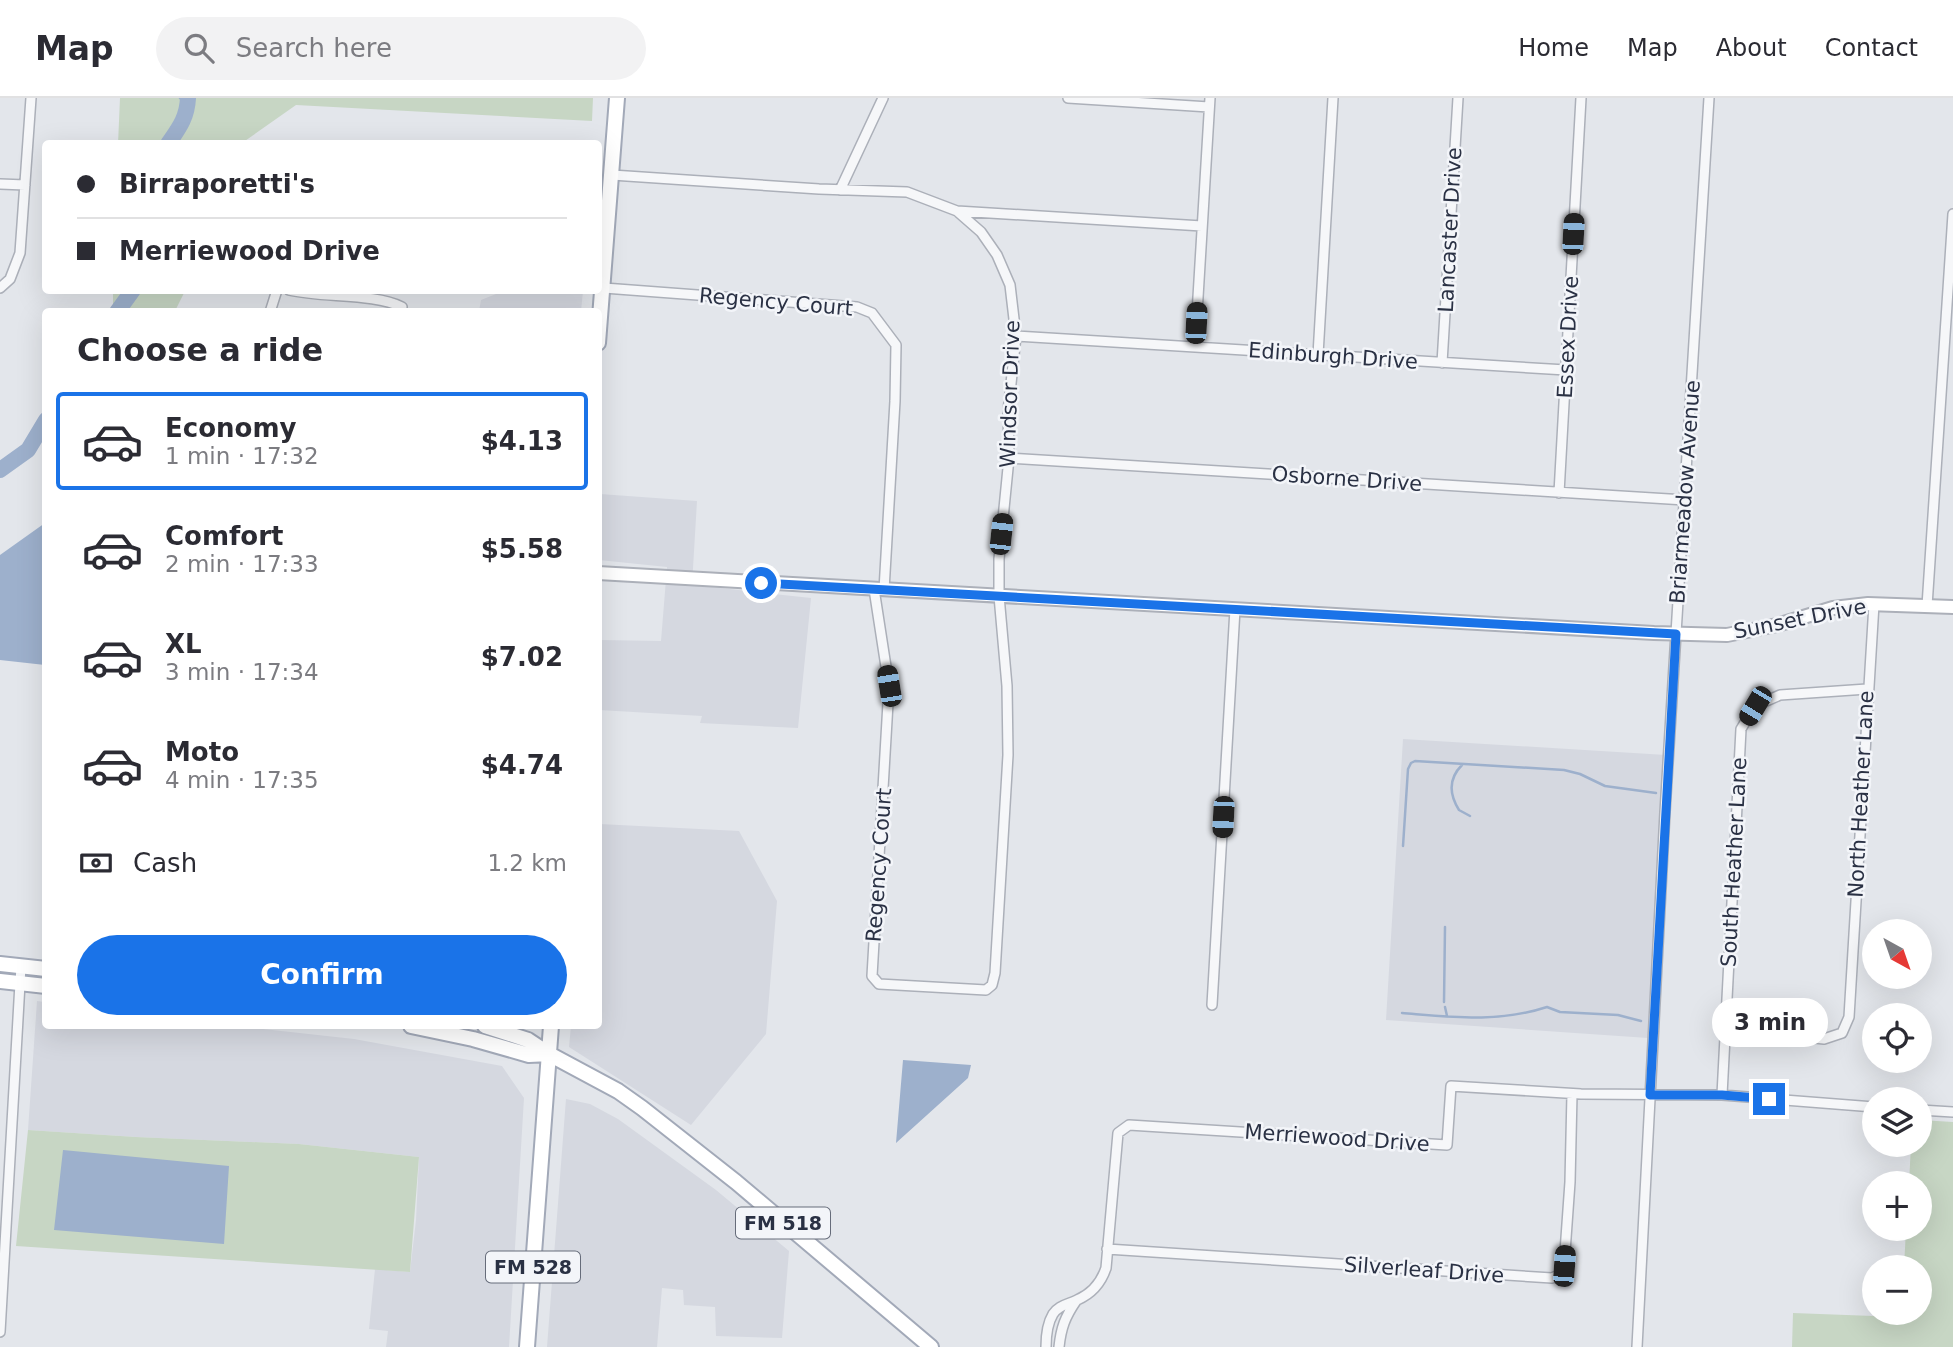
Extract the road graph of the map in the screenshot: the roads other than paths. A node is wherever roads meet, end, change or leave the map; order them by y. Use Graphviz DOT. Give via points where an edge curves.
graph roads {
  1 [pos="31,98"];
  2 [pos="617,98"];
  3 [pos="883,98"];
  4 [pos="1068,98"];
  5 [pos="1333,98"];
  6 [pos="1458,98"];
  7 [pos="1581,98"];
  8 [pos="1709,98"];
  9 [pos="1210,102"];
  10 [pos="612,175"];
  11 [pos="0,184"];
  12 [pos="25,186"];
  13 [pos="840,190"];
  14 [pos="957,211"];
  15 [pos="1953,214"];
  16 [pos="1202,226"];
  17 [pos="0,288"];
  18 [pos="604,288"];
  19 [pos="315,294"];
  20 [pos="402,307"];
  21 [pos="602,308"];
  22 [pos="1016,336"];
  23 [pos="1195,347"];
  24 [pos="1318,355"];
  25 [pos="1442,363"];
  26 [pos="1566,370"];
  27 [pos="1009,458"];
  28 [pos="1559,493"];
  29 [pos="1685,500"];
  30 [pos="602,573"];
  31 [pos="879,589"];
  32 [pos="999,596"];
  33 [pos="1874,604"];
  34 [pos="1927,606"];
  35 [pos="1953,607"];
  36 [pos="1235,609"];
  37 [pos="1676,634"];
  38 [pos="1867,689"];
  39 [pos="997,944"];
  40 [pos="0,964"];
  41 [pos="21,966"];
  42 [pos="42,969"];
  43 [pos="0,981"];
  44 [pos="20,984"];
  45 [pos="42,986"];
  46 [pos="1212,1005"];
  47 [pos="425,1029"];
  48 [pos="494,1029"];
  49 [pos="551,1029"];
  50 [pos="1726,1029"];
  51 [pos="549,1054"];
  52 [pos="1572,1094"];
  53 [pos="1650,1095"];
  54 [pos="1722,1095"];
  55 [pos="1862,1106"];
  56 [pos="1932,1111"];
  57 [pos="1953,1112"];
  58 [pos="4,1176"];
  59 [pos="1107,1249"];
  60 [pos="1,1298"];
  61 [pos="1076,1301"];
  62 [pos="0,1332"];
  63 [pos="527,1347"];
  64 [pos="931,1347"];
  65 [pos="1046,1347"];
  66 [pos="1059,1347"];
  67 [pos="1637,1347"];
  1 -- 12 [label="street"];
  2 -- 10 [label="main road"];
  3 -- 13 [label="street"];
  4 -- 9 [label="street"];
  5 -- 24 [label="street"];
  6 -- 25 [label="street, Lancaster Drive"];
  7 -- 26 [label="street, Essex Drive"];
  8 -- 29 [label="street, Briarmeadow Avenue"];
  9 -- 16 [label="street"];
  10 -- 13 [label="street, Windsor Drive"];
  10 -- 18 [label="main road"];
  11 -- 12 [label="street"];
  12 -- 17 [label="street" via="20,253 10,279"];
  13 -- 14 [label="street, Windsor Drive" via="907,192"];
  14 -- 16 [label="street"];
  14 -- 22 [label="street, Windsor Drive" via="981,232 997,255 1010,285"];
  15 -- 34 [label="street"];
  16 -- 23 [label="street"];
  18 -- 21 [label="main road"];
  18 -- 31 [label="street, Regency Court" via="857,307 872,313 895,345 895,401"];
  19 -- 20 [label="street" via="382,300"];
  22 -- 23 [label="street, Edinburgh Drive"];
  22 -- 27 [label="street, Windsor Drive" via="1008,412"];
  23 -- 24 [label="street, Edinburgh Drive"];
  24 -- 25 [label="street, Edinburgh Drive"];
  25 -- 26 [label="street, Edinburgh Drive"];
  26 -- 28 [label="street, Essex Drive"];
  27 -- 28 [label="street, Osborne Drive"];
  27 -- 32 [label="street, Windsor Drive"];
  28 -- 29 [label="street, Osborne Drive"];
  29 -- 37 [label="street, Briarmeadow Avenue"];
  30 -- 31 [label="street, Sunset Drive"];
  31 -- 32 [label="street, Sunset Drive"];
  31 -- 39 [label="street, Regency Court" via="889,686 872,976 878,984 986,990 995,973"];
  32 -- 36 [label="street, Sunset Drive"];
  32 -- 39 [label="street, Windsor Drive" via="1008,755"];
  33 -- 34 [label="street, Sunset Drive"];
  33 -- 37 [label="street, Sunset Drive" via="1833,608 1727,635"];
  33 -- 38 [label="street, North Heather Lane"];
  34 -- 35 [label="street, Sunset Drive"];
  36 -- 37 [label="street, Sunset Drive"];
  36 -- 46 [label="street"];
  37 -- 53 [label="street, Briarmeadow Avenue"];
  38 -- 50 [label="street, South Heather Lane" via="1780,695 1755,706 1741,729"];
  38 -- 50 [label="street, North Heather Lane" via="1849,1017 1842,1033 1824,1039"];
  40 -- 41 [label="main road"];
  41 -- 42 [label="main road"];
  41 -- 44 [label="street"];
  43 -- 44 [label="main road"];
  44 -- 45 [label="main road"];
  44 -- 58 [label="street"];
  47 -- 51 [label="main road, FM 518" via="529,1055"];
  48 -- 51 [label="main road, FM 518" via="528,1040"];
  49 -- 51 [label="main road, FM 528"];
  50 -- 54 [label="street, South Heather Lane"];
  51 -- 63 [label="main road, FM 528"];
  51 -- 64 [label="main road, FM 518" via="618,1091 677,1134"];
  52 -- 53 [label="street, Merriewood Drive"];
  52 -- 59 [label="street, Merriewood Drive" via="1451,1086 1447,1145 1138,1125 1122,1129"];
  52 -- 59 [label="street, Silverleaf Drive" via="1564,1266 1552,1278"];
  53 -- 54 [label="street, Merriewood Drive"];
  53 -- 67 [label="street, Briarmeadow Avenue"];
  54 -- 55 [label="street, Merriewood Drive"];
  56 -- 57 [label="street"];
  58 -- 60 [label="street"];
  59 -- 61 [label="street" via="1102,1279"];
  60 -- 62 [label="street"];
  61 -- 65 [label="street" via="1063,1304 1054,1313"];
  61 -- 66 [label="street" via="1061,1328"];
}
